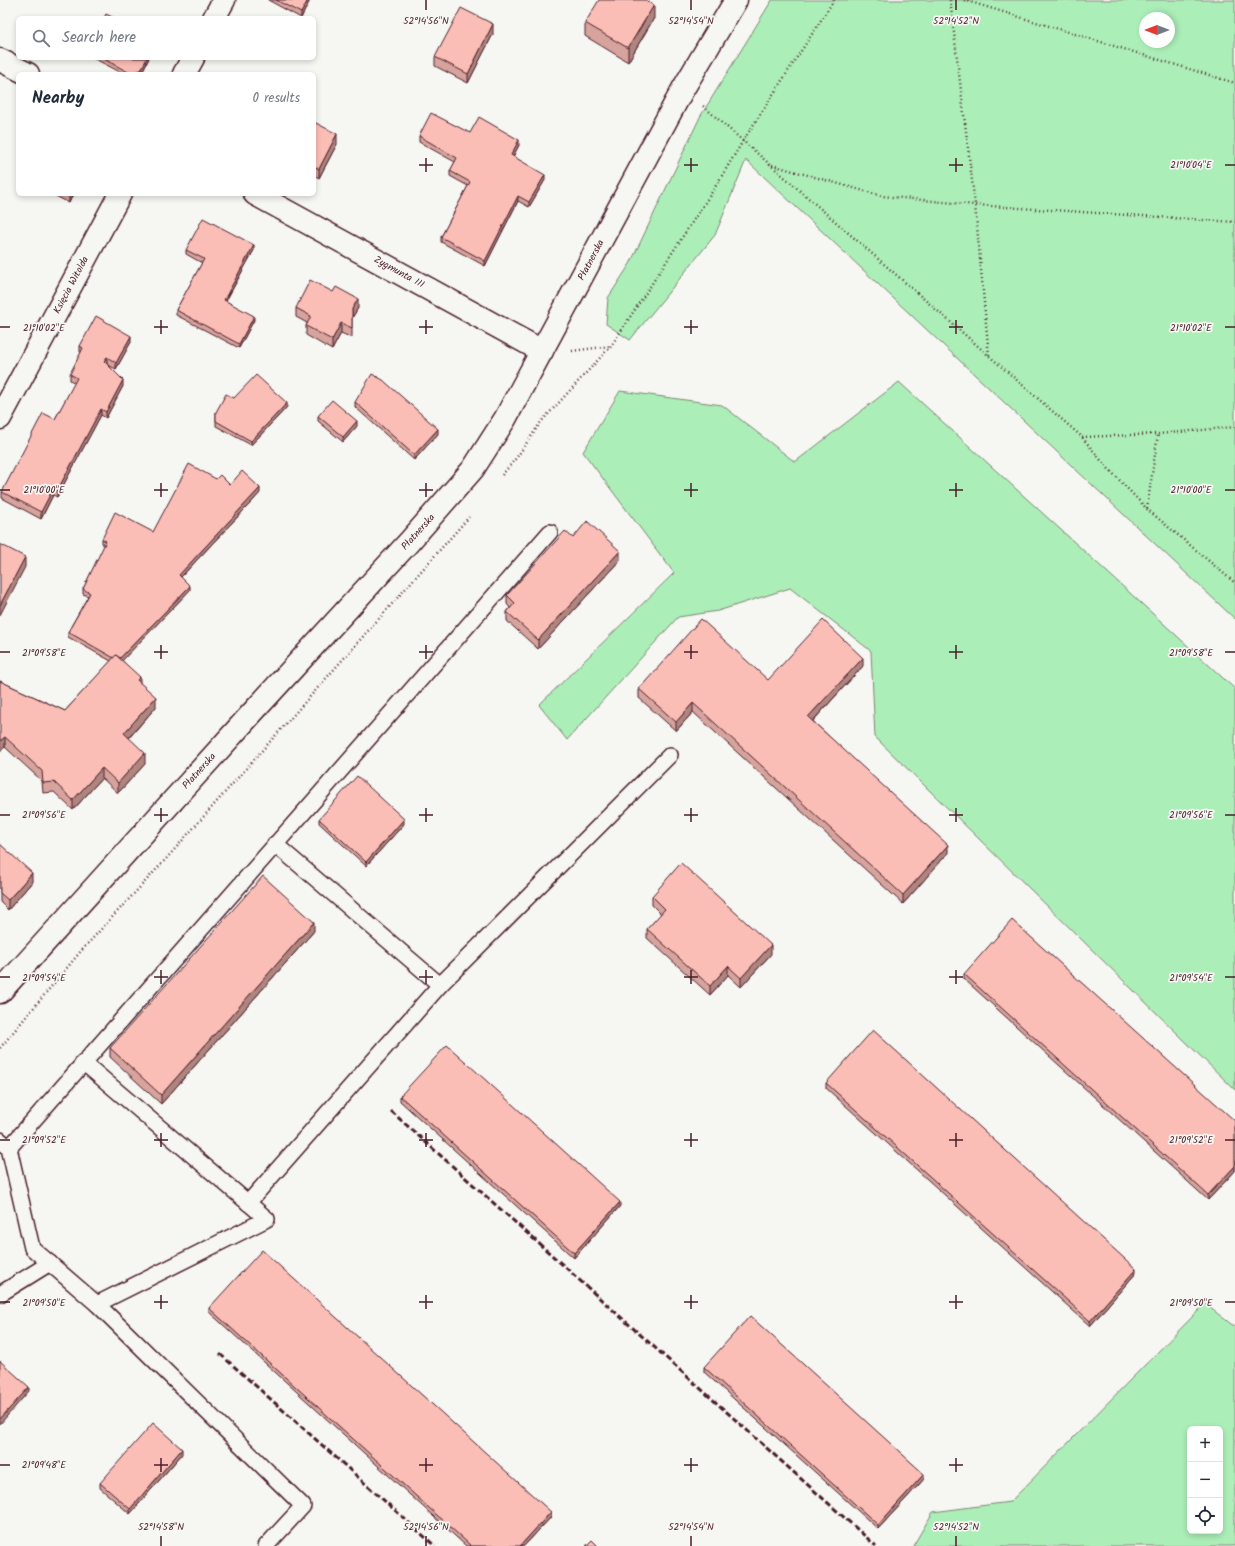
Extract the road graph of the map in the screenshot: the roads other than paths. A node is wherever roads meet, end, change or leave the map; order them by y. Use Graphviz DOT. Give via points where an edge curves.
graph roads {
  1 [pos="224,0"];
  2 [pos="736,0"];
  3 [pos="215,16"];
  4 [pos="0,60"];
  5 [pos="192,60"];
  6 [pos="24,72"];
  7 [pos="185,72"];
  8 [pos="119,196"];
  9 [pos="259,196"];
  10 [pos="542,351"];
  11 [pos="0,418"];
  12 [pos="550,532"];
  13 [pos="670,755"];
  14 [pos="275,844"];
  15 [pos="440,985"];
  16 [pos="0,992"];
  17 [pos="84,1062"];
  18 [pos="4,1144"];
  19 [pos="248,1203"];
  20 [pos="50,1263"];
  21 [pos="0,1294"];
  22 [pos="97,1304"];
  23 [pos="266,1546"];
  1 -- 3 [label="street"];
  2 -- 10 [label="street, Płatnerska" via="683,89"];
  4 -- 6 [label="street"];
  5 -- 7 [label="street"];
  8 -- 11 [label="street, Księcia Witolda"];
  9 -- 10 [label="street, Zygmunta III"];
  10 -- 16 [label="street, Płatnerska" via="505,419 473,469"];
  12 -- 14 [label="lane"];
  13 -- 15 [label="lane"];
  14 -- 15 [label="lane"];
  14 -- 17 [label="lane"];
  15 -- 19 [label="lane"];
  17 -- 18 [label="lane"];
  17 -- 19 [label="lane"];
  18 -- 20 [label="lane" via="32,1248"];
  19 -- 22 [label="lane" via="266,1219"];
  20 -- 21 [label="lane"];
  20 -- 22 [label="lane"];
  22 -- 23 [label="lane" via="303,1506"];
}
